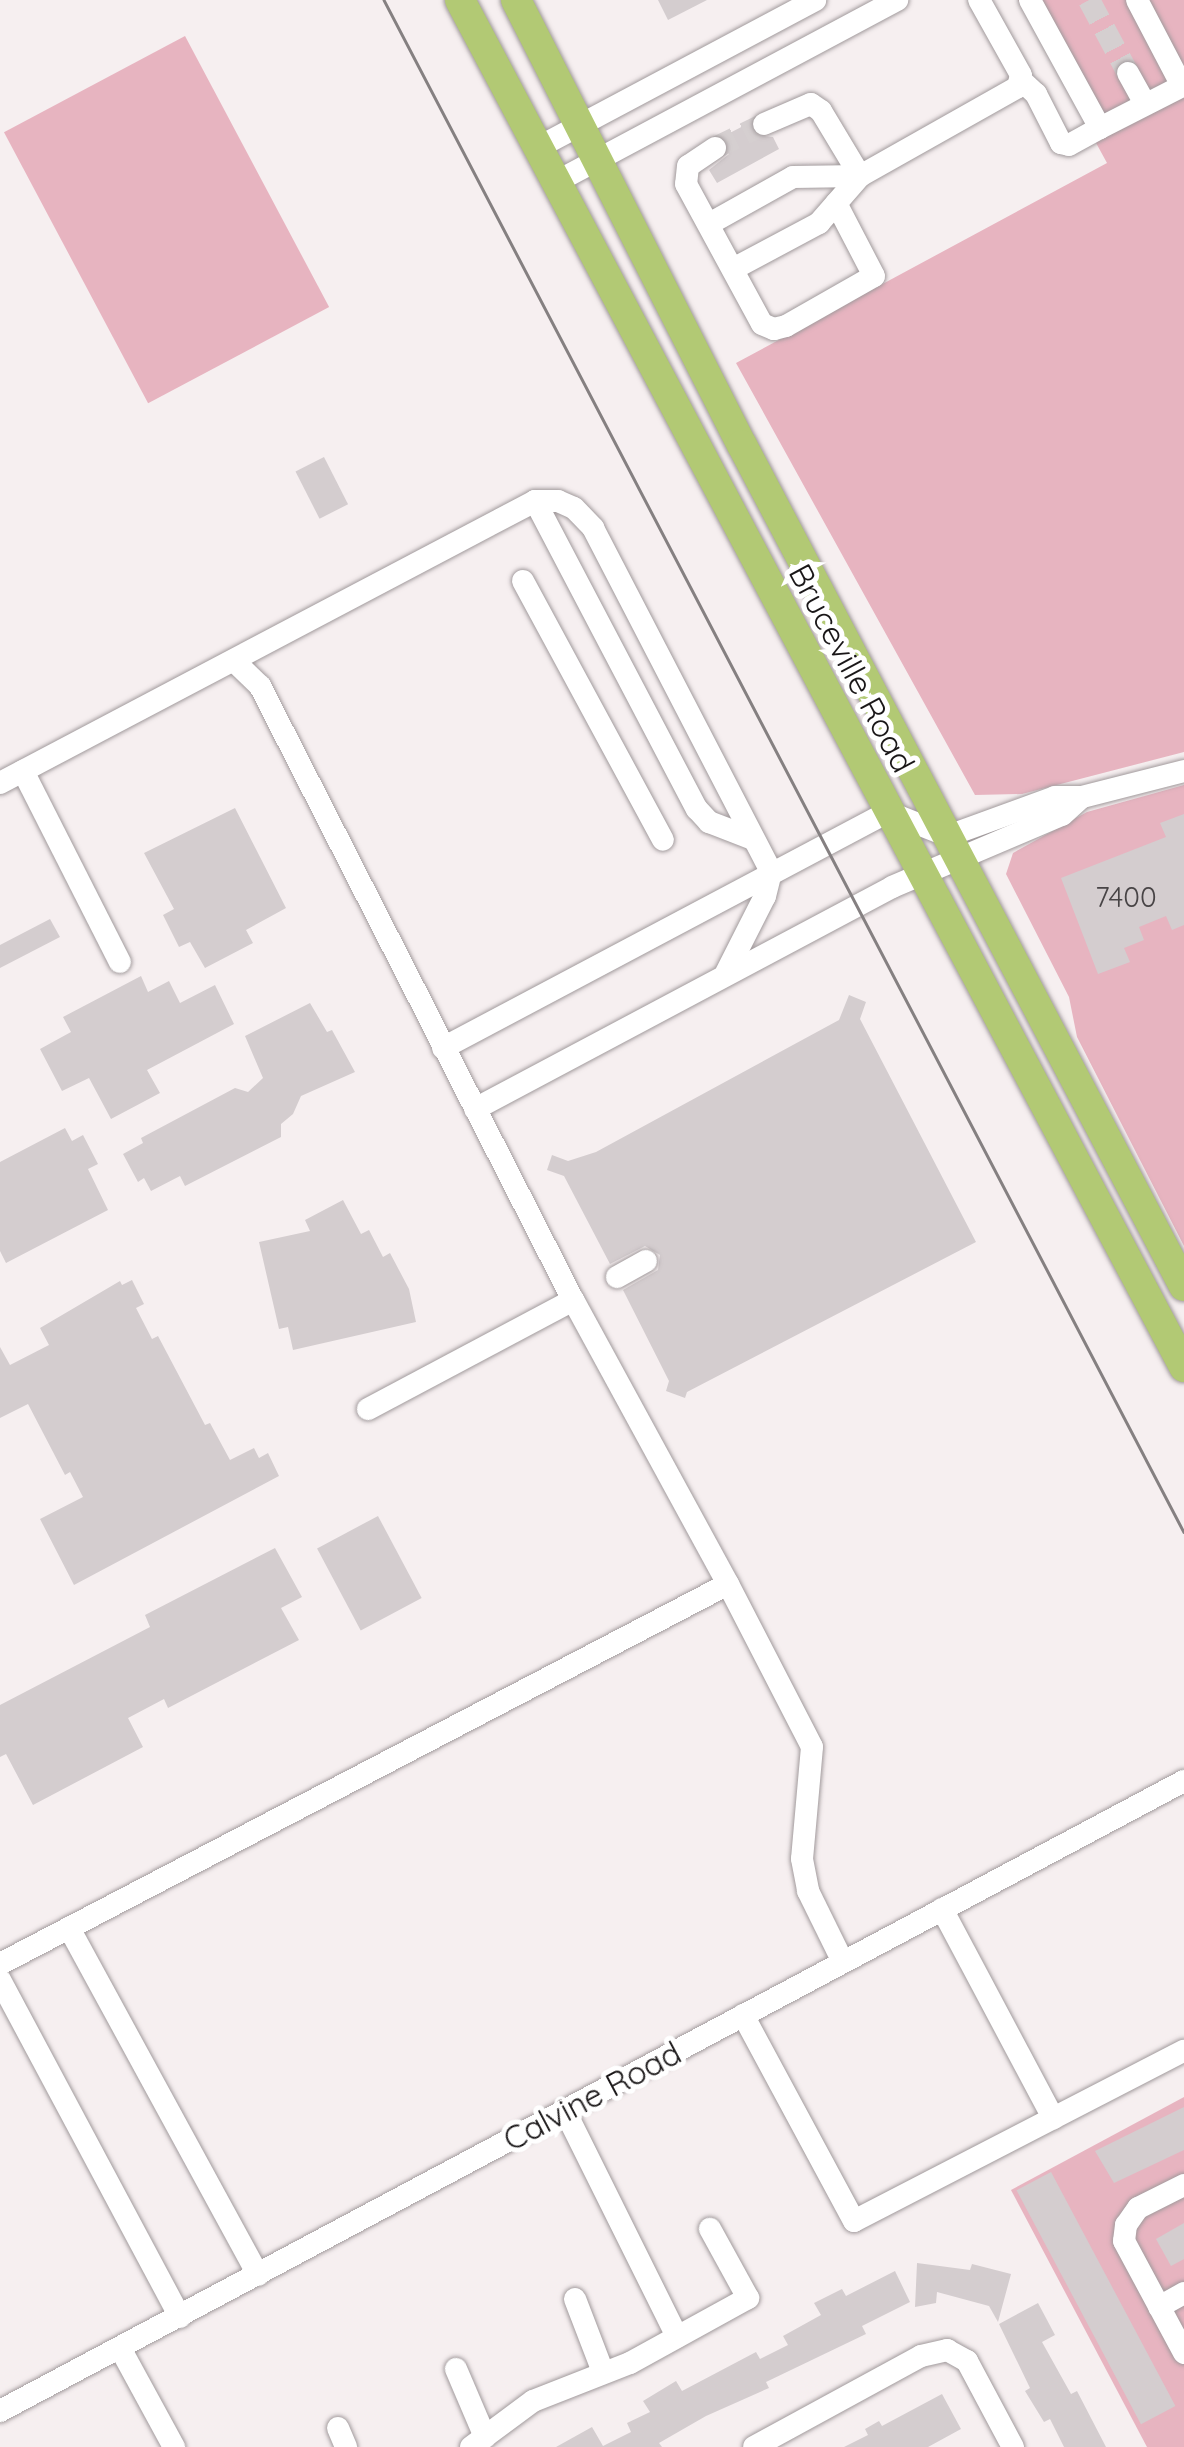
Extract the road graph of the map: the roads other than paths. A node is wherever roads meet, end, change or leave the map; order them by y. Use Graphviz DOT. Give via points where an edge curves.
graph roads {
  1 [pos="460,0"];
  2 [pos="516,0"];
  3 [pos="815,0"];
  4 [pos="866,0"];
  5 [pos="898,0"];
  6 [pos="979,0"];
  7 [pos="1030,0"];
  8 [pos="1126,0"];
  9 [pos="1137,0"];
  10 [pos="776,65"];
  11 [pos="1128,73"];
  12 [pos="1023,82"];
  13 [pos="1177,88"];
  14 [pos="1145,104"];
  15 [pos="764,124"];
  16 [pos="580,126"];
  17 [pos="1100,128"];
  18 [pos="539,148"];
  19 [pos="715,148"];
  20 [pos="598,159"];
  21 [pos="860,176"];
  22 [pos="556,182"];
  23 [pos="836,203"];
  24 [pos="709,224"];
  25 [pos="733,269"];
  26 [pos="534,501"];
  27 [pos="522,581"];
  28 [pos="234,661"];
  29 [pos="24,771"];
  30 [pos="1184,771"];
  31 [pos="0,783"];
  32 [pos="888,812"];
  33 [pos="753,838"];
  34 [pos="664,840"];
  35 [pos="954,848"];
  36 [pos="771,872"];
  37 [pos="921,875"];
  38 [pos="120,962"];
  39 [pos="726,974"];
  40 [pos="444,1048"];
  41 [pos="475,1110"];
  42 [pos="646,1261"];
  43 [pos="1136,1274"];
  44 [pos="616,1277"];
  45 [pos="1184,1286"];
  46 [pos="573,1300"];
  47 [pos="1184,1330"];
  48 [pos="1184,1367"];
  49 [pos="368,1409"];
  50 [pos="728,1584"];
  51 [pos="1184,1781"];
  52 [pos="942,1909"];
  53 [pos="69,1928"];
  54 [pos="843,1962"];
  55 [pos="0,1964"];
  56 [pos="0,1980"];
  57 [pos="743,2015"];
  58 [pos="1184,2050"];
  59 [pos="565,2111"];
  60 [pos="1053,2118"];
  61 [pos="1184,2184"];
  62 [pos="710,2229"];
  63 [pos="258,2275"];
  64 [pos="1184,2293"];
  65 [pos="574,2300"];
  66 [pos="1159,2307"];
  67 [pos="180,2317"];
  68 [pos="678,2337"];
  69 [pos="120,2348"];
  70 [pos="1184,2353"];
  71 [pos="456,2369"];
  72 [pos="603,2372"];
  73 [pos="0,2412"];
  74 [pos="478,2442"];
  75 [pos="174,2447"];
  76 [pos="754,2447"];
  77 [pos="1012,2447"];
  1 -- 18 [label="main road, Bruceville Road"];
  2 -- 16 [label="main road, Bruceville Road"];
  3 -- 16 [label="street"];
  4 -- 10 [label="street" via="818,26"];
  5 -- 10 [label="street"];
  6 -- 12 [label="street"];
  7 -- 17 [label="street"];
  8 -- 13 [label="street"];
  9 -- 13 [label="street"];
  10 -- 20 [label="street"];
  11 -- 14 [label="street"];
  12 -- 17 [label="street" via="1061,143"];
  12 -- 21 [label="street"];
  13 -- 14 [label="street"];
  14 -- 17 [label="street"];
  15 -- 21 [label="street" via="811,104"];
  16 -- 18 [label="street"];
  16 -- 20 [label="main road, Bruceville Road"];
  18 -- 22 [label="main road, Bruceville Road"];
  19 -- 24 [label="street" via="684,175"];
  20 -- 22 [label="street"];
  20 -- 35 [label="main road, Bruceville Road"];
  21 -- 23 [label="street"];
  21 -- 24 [label="street" via="794,177"];
  22 -- 32 [label="main road, Bruceville Road"];
  23 -- 25 [label="street" via="819,223"];
  23 -- 25 [label="street" via="873,268 868,282 774,329 755,314"];
  24 -- 25 [label="street"];
  26 -- 28 [label="street"];
  26 -- 33 [label="street" via="696,810 709,822"];
  26 -- 33 [label="street" via="574,508 592,528"];
  27 -- 34 [label="street"];
  28 -- 29 [label="street"];
  28 -- 40 [label="street" via="260,686"];
  29 -- 31 [label="street"];
  29 -- 38 [label="street"];
  30 -- 35 [label="street" via="1082,797 1062,815"];
  32 -- 35 [label="street"];
  32 -- 36 [label="street"];
  32 -- 37 [label="main road, Bruceville Road"];
  33 -- 36 [label="street"];
  35 -- 37 [label="street"];
  35 -- 45 [label="main road, Bruceville Road"];
  36 -- 39 [label="street"];
  36 -- 40 [label="street"];
  37 -- 39 [label="street"];
  37 -- 43 [label="main road, Bruceville Road"];
  39 -- 41 [label="street"];
  40 -- 41 [label="street"];
  41 -- 46 [label="street"];
  42 -- 44 [label="street"];
  43 -- 47 [label="main road" via="1159,1289"];
  43 -- 48 [label="main road, Bruceville Road"];
  46 -- 49 [label="street"];
  46 -- 50 [label="street"];
  50 -- 53 [label="street"];
  50 -- 54 [label="street" via="812,1746 802,1858 808,1891"];
  51 -- 52 [label="street, Calvine Road"];
  52 -- 54 [label="street, Calvine Road"];
  52 -- 60 [label="street"];
  53 -- 55 [label="street"];
  53 -- 63 [label="street"];
  54 -- 57 [label="street, Calvine Road"];
  56 -- 67 [label="street"];
  57 -- 59 [label="street, Calvine Road"];
  57 -- 60 [label="street" via="854,2220"];
  58 -- 60 [label="street"];
  59 -- 63 [label="street, Calvine Road"];
  59 -- 68 [label="street"];
  61 -- 66 [label="street" via="1138,2208 1126,2225 1124,2241"];
  62 -- 68 [label="street" via="748,2298"];
  63 -- 67 [label="street, Calvine Road"];
  64 -- 66 [label="street"];
  65 -- 72 [label="street"];
  66 -- 70 [label="street"];
  67 -- 69 [label="street, Calvine Road"];
  68 -- 72 [label="street"];
  69 -- 73 [label="street, Calvine Road"];
  69 -- 75 [label="street"];
  71 -- 74 [label="street"];
  72 -- 74 [label="street" via="533,2401"];
  76 -- 77 [label="street" via="921,2356 947,2350 967,2362"];
}
